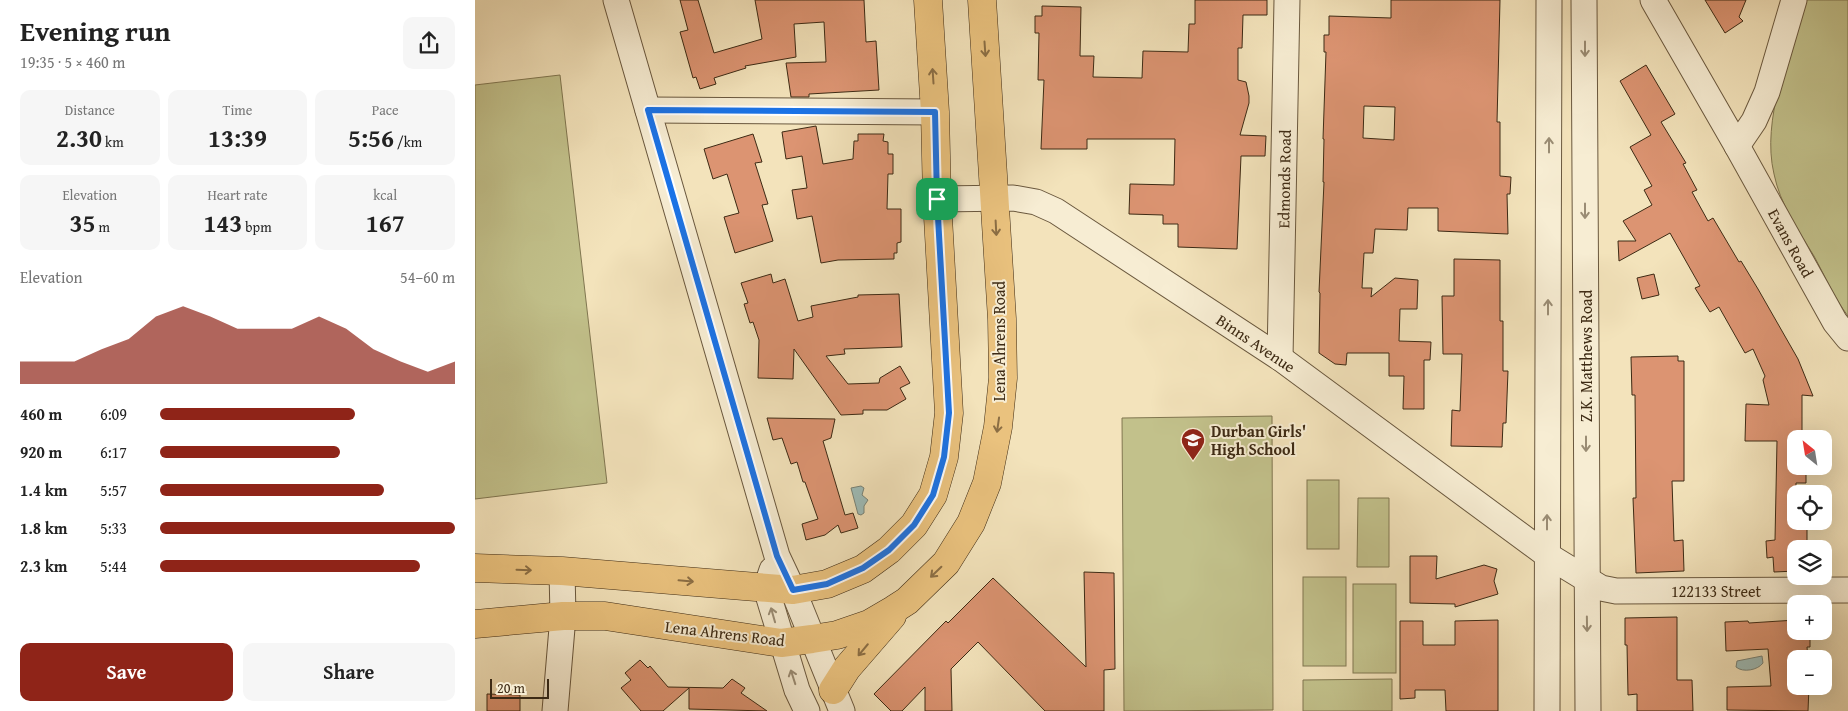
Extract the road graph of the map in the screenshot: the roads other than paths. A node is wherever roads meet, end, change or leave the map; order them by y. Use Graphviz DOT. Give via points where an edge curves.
graph roads {
  1 [pos="616,0"];
  2 [pos="928,0"];
  3 [pos="981,0"];
  4 [pos="1287,0"];
  5 [pos="1549,0"];
  6 [pos="1584,0"];
  7 [pos="1653,0"];
  8 [pos="1794,0"];
  9 [pos="648,110"];
  10 [pos="935,112"];
  11 [pos="1737,146"];
  12 [pos="995,198"];
  13 [pos="937,199"];
  14 [pos="1848,338"];
  15 [pos="1548,340"];
  16 [pos="1585,341"];
  17 [pos="1281,358"];
  18 [pos="1547,555"];
  19 [pos="777,556"];
  20 [pos="475,568"];
  21 [pos="562,572"];
  22 [pos="1586,581"];
  23 [pos="766,588"];
  24 [pos="793,590"];
  25 [pos="1848,590"];
  26 [pos="907,600"];
  27 [pos="563,616"];
  28 [pos="475,624"];
  29 [pos="812,639"];
  30 [pos="781,643"];
  31 [pos="837,700"];
  32 [pos="555,711"];
  33 [pos="807,711"];
  34 [pos="1547,711"];
  35 [pos="1588,711"];
  1 -- 9 [label="street"];
  10 -- 2 [label="main road, one-way"];
  3 -- 12 [label="main road, Lena Ahrens Road, one-way"];
  4 -- 17 [label="street, Edmonds Road"];
  15 -- 5 [label="street, one-way"];
  6 -- 16 [label="street, Z.K. Matthews Road, one-way"];
  7 -- 11 [label="street, Evans Road"];
  8 -- 11 [label="street" via="1767,92 1754,121"];
  9 -- 10 [label="street"];
  9 -- 19 [label="street"];
  10 -- 13 [label="main road"];
  11 -- 14 [label="street, Evans Road" via="1835,322"];
  12 -- 13 [label="street, Binns Avenue"];
  12 -- 17 [label="street, Binns Avenue" via="1036,202 1056,212"];
  12 -- 26 [label="main road, Lena Ahrens Road, one-way" via="1003,378 987,483 971,523 946,562"];
  13 -- 24 [label="main road" via="949,413 944,457 933,495 914,525 889,550 863,568 827,584"];
  15 -- 16 [label="street"];
  18 -- 15 [label="street, one-way"];
  16 -- 22 [label="street, Z.K. Matthews Road, one-way"];
  17 -- 18 [label="street, Binns Avenue"];
  18 -- 22 [label="street, Binns Avenue"];
  18 -- 34 [label="street"];
  19 -- 23 [label="street"];
  19 -- 24 [label="street"];
  20 -- 21 [label="main road, one-way"];
  21 -- 23 [label="main road, one-way"];
  21 -- 27 [label="street"];
  22 -- 25 [label="street, 122133 Street" via="1616,591"];
  22 -- 35 [label="street, Z.K. Matthews Road, one-way"];
  23 -- 24 [label="main road"];
  30 -- 23 [label="street, one-way"];
  24 -- 29 [label="street"];
  26 -- 29 [label="main road, Lena Ahrens Road" via="869,624"];
  26 -- 31 [label="main road, one-way" via="847,668"];
  27 -- 28 [label="main road, Lena Ahrens Road"];
  27 -- 30 [label="main road, Lena Ahrens Road" via="605,616"];
  27 -- 32 [label="street"];
  29 -- 30 [label="main road, Lena Ahrens Road"];
  29 -- 31 [label="street"];
  33 -- 30 [label="street, one-way"];
}
